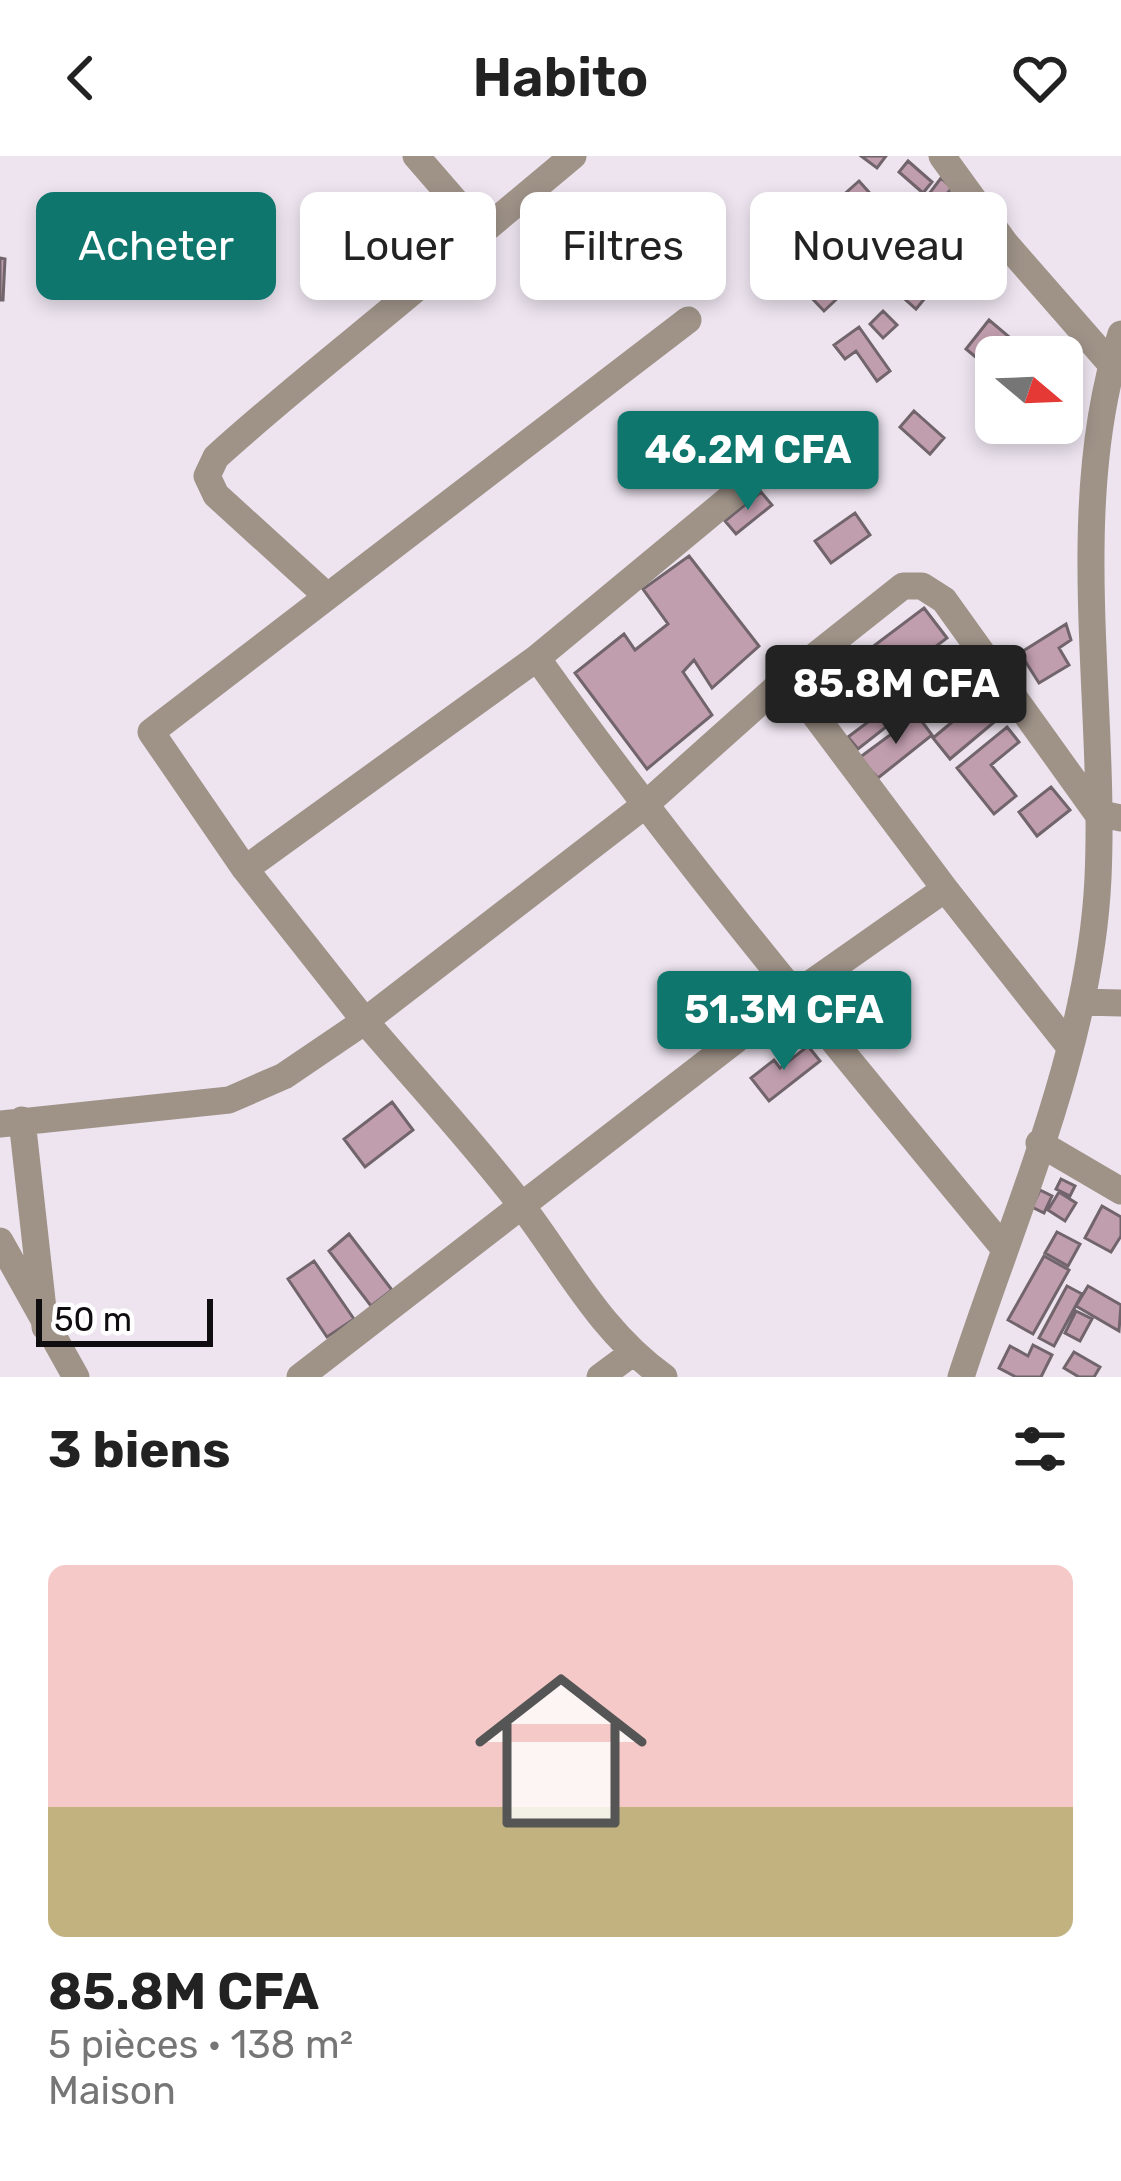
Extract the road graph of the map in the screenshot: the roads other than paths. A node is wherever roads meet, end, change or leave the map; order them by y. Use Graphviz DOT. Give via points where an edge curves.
graph roads {
  1 [pos="416,156"];
  2 [pos="573,156"];
  3 [pos="942,156"];
  4 [pos="447,192"];
  5 [pos="496,220"];
  6 [pos="405,300"];
  7 [pos="688,320"];
  8 [pos="1121,334"];
  9 [pos="1112,364"];
  10 [pos="753,479"];
  11 [pos="327,596"];
  12 [pos="537,658"];
  13 [pos="788,678"];
  14 [pos="1121,759"];
  15 [pos="1098,781"];
  16 [pos="645,805"];
  17 [pos="1109,816"];
  18 [pos="244,869"];
  19 [pos="945,889"];
  20 [pos="794,994"];
  21 [pos="1081,1002"];
  22 [pos="1121,1003"];
  23 [pos="365,1021"];
  24 [pos="1069,1046"];
  25 [pos="11,1122"];
  26 [pos="1039,1143"];
  27 [pos="1121,1191"];
  28 [pos="523,1207"];
  29 [pos="0,1241"];
  30 [pos="1003,1247"];
  31 [pos="45,1327"];
  32 [pos="632,1354"];
  33 [pos="76,1377"];
  34 [pos="300,1377"];
  35 [pos="600,1377"];
  36 [pos="664,1377"];
  37 [pos="961,1377"];
  1 -- 4 [label="street"];
  2 -- 5 [label="street"];
  3 -- 9 [label="street" via="1005,243"];
  6 -- 11 [label="street" via="308,373 215,457 207,476 216,495"];
  7 -- 11 [label="street"];
  8 -- 9 [label="street"];
  9 -- 15 [label="street" via="1090,560"];
  10 -- 12 [label="street"];
  11 -- 18 [label="street" via="151,732"];
  12 -- 16 [label="street"];
  12 -- 18 [label="street"];
  13 -- 16 [label="street"];
  13 -- 17 [label="street" via="903,586 922,586 944,600"];
  13 -- 19 [label="street"];
  14 -- 15 [label="street"];
  15 -- 17 [label="street"];
  16 -- 20 [label="street"];
  16 -- 23 [label="street"];
  17 -- 21 [label="street"];
  18 -- 23 [label="street"];
  19 -- 20 [label="street"];
  19 -- 24 [label="street"];
  20 -- 28 [label="street"];
  20 -- 30 [label="street"];
  21 -- 22 [label="street"];
  21 -- 24 [label="street"];
  23 -- 25 [label="street" via="284,1076 229,1100"];
  23 -- 28 [label="street"];
  24 -- 26 [label="street"];
  25 -- 31 [label="street"];
  26 -- 27 [label="street"];
  26 -- 30 [label="street"];
  28 -- 32 [label="street" via="585,1302"];
  28 -- 34 [label="street"];
  29 -- 31 [label="street"];
  30 -- 37 [label="street"];
  31 -- 33 [label="street"];
  32 -- 35 [label="street"];
  32 -- 36 [label="street"];
}
